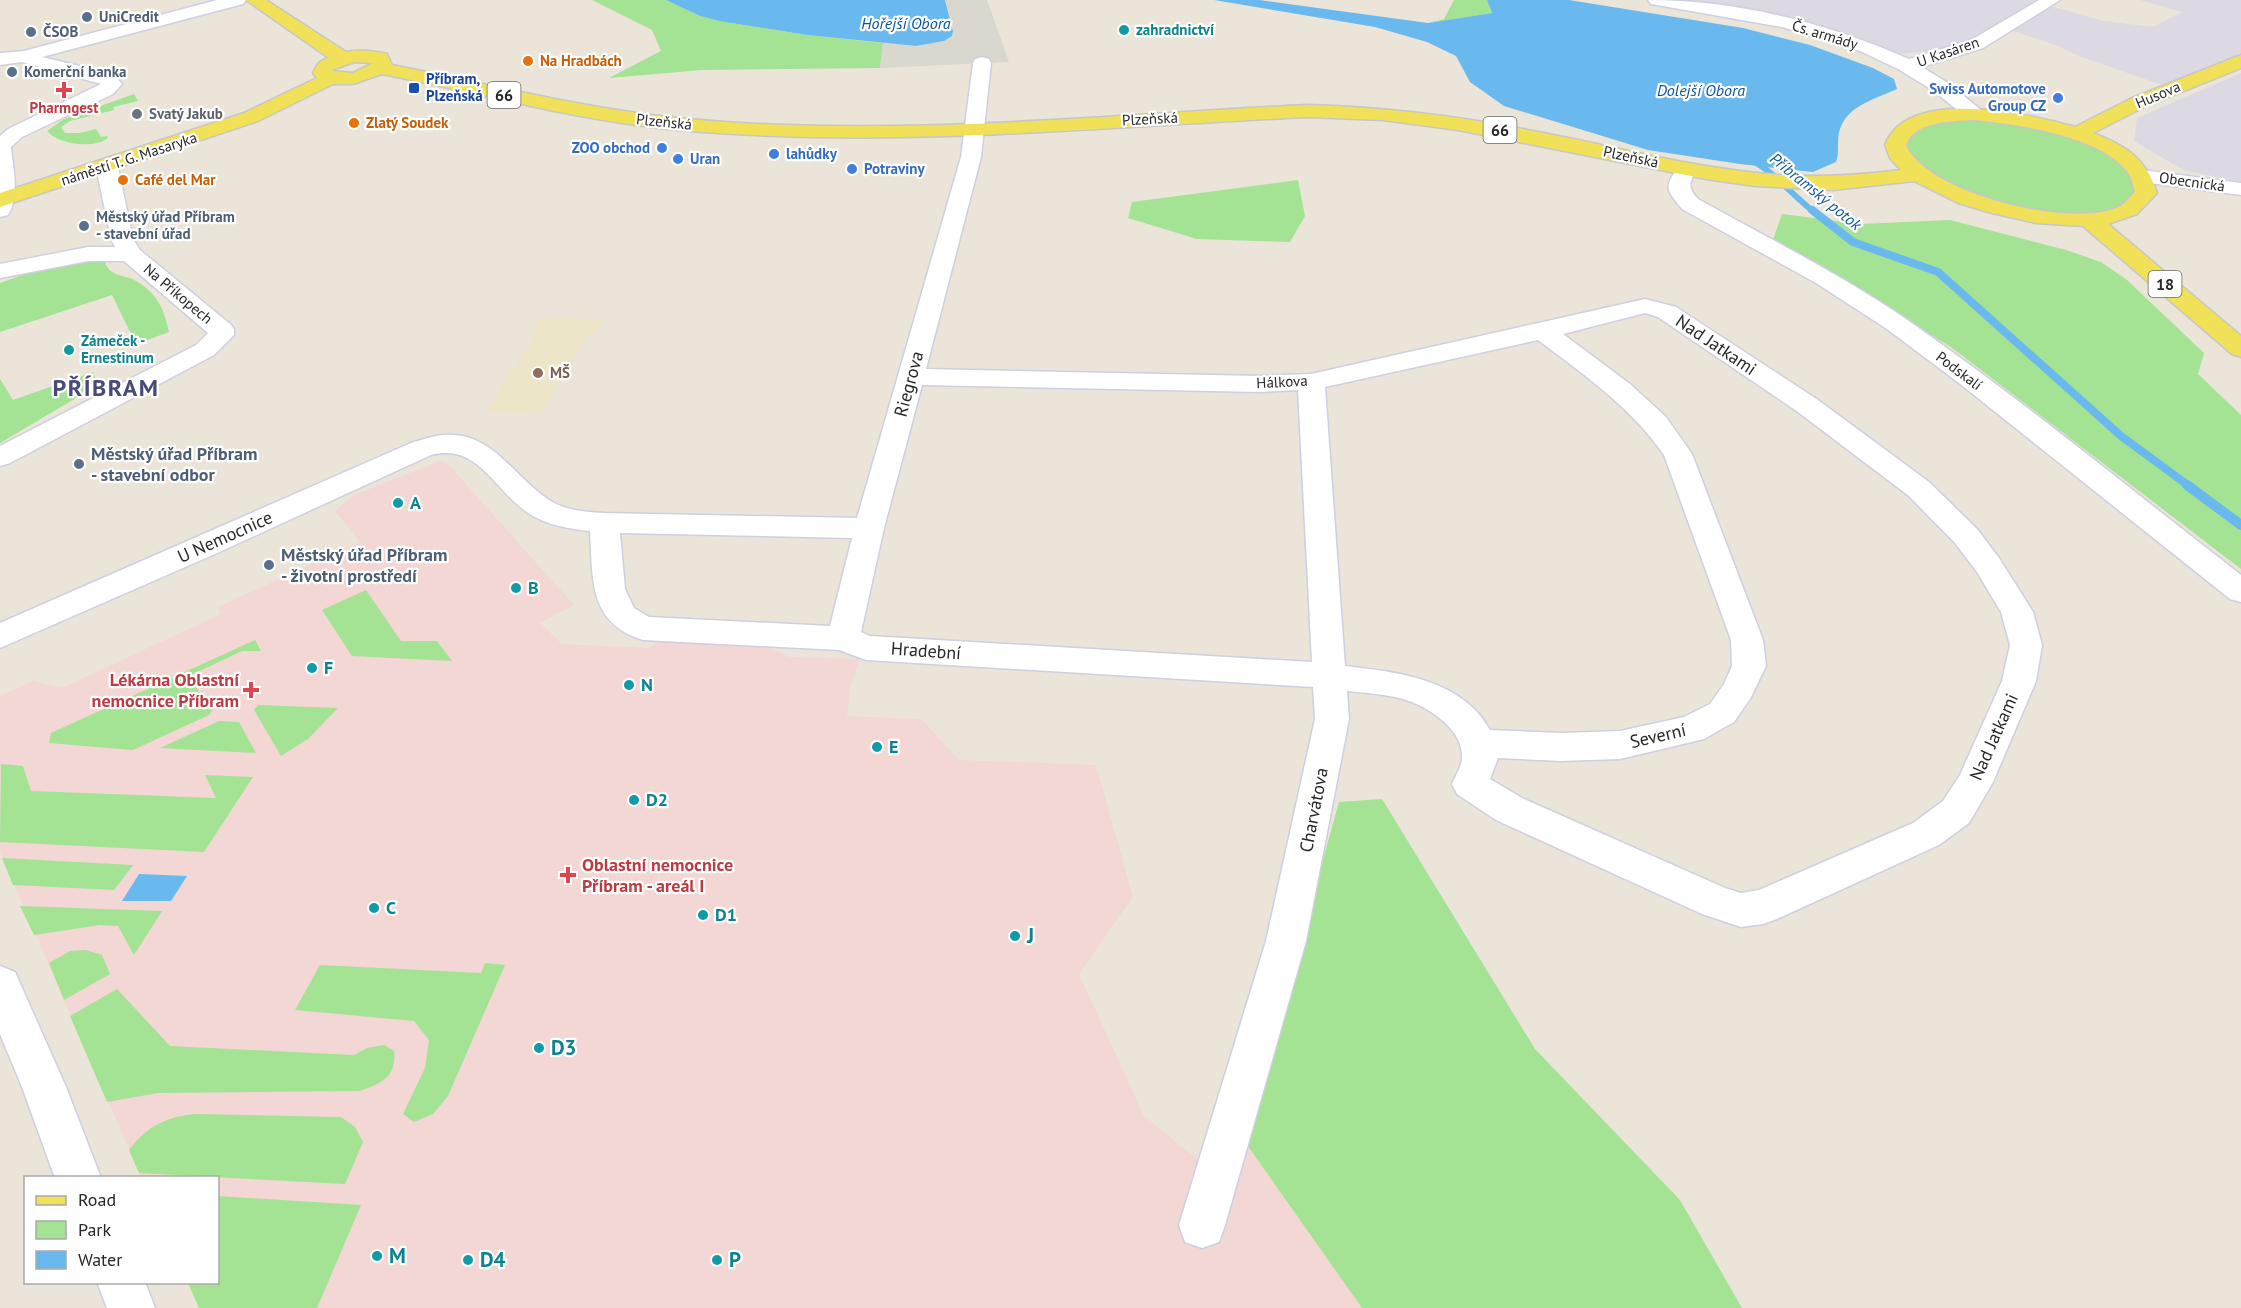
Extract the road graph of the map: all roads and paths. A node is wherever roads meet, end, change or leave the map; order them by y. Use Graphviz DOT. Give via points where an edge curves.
graph roads {
  1 [pos="237,0"];
  2 [pos="255,0"];
  3 [pos="1657,0"];
  4 [pos="2051,0"];
  5 [pos="28,56"];
  6 [pos="0,58"];
  7 [pos="343,58"];
  8 [pos="2241,61"];
  9 [pos="982,63"];
  10 [pos="1907,66"];
  11 [pos="380,68"];
  12 [pos="332,78"];
  13 [pos="1974,114"];
  14 [pos="975,130"];
  15 [pos="2077,134"];
  16 [pos="107,167"];
  17 [pos="1687,169"];
  18 [pos="1918,174"];
  19 [pos="2142,176"];
  20 [pos="2241,189"];
  21 [pos="0,205"];
  22 [pos="2089,219"];
  23 [pos="130,254"];
  24 [pos="0,271"];
  25 [pos="1646,306"];
  26 [pos="1543,331"];
  27 [pos="2241,350"];
  28 [pos="911,377"];
  29 [pos="1311,382"];
  30 [pos="0,457"];
  31 [pos="604,524"];
  32 [pos="869,528"];
  33 [pos="2241,591"];
  34 [pos="0,636"];
  35 [pos="843,638"];
  36 [pos="1331,676"];
  37 [pos="1479,743"];
  38 [pos="0,986"];
  39 [pos="77,1176"];
  40 [pos="1202,1225"];
  41 [pos="122,1284"];
  42 [pos="131,1308"];
  1 -- 5 [label="street"];
  2 -- 7 [label="main road"];
  3 -- 10 [label="street, Čs. armády" via="1800,27 1861,45"];
  4 -- 10 [label="street, U Kasáren" via="1977,44"];
  5 -- 6 [label="street"];
  5 -- 21 [label="street, náměstí T. G. Masaryka" via="106,78 112,84 7,139 1,146 4,189"];
  7 -- 11 [label="main road" via="380,58"];
  7 -- 12 [label="main road" via="322,69 325,76"];
  8 -- 15 [label="main road, Husova" via="2150,98"];
  9 -- 14 [label="street, Riegrova"];
  10 -- 13 [label="street, Čs. armády" via="1929,77"];
  11 -- 12 [label="main road" via="357,77"];
  11 -- 14 [label="main road, Plzeňská / 66" via="545,105 676,123 814,131"];
  12 -- 16 [label="main road, náměstí T. G. Masaryka" via="251,117"];
  13 -- 15 [label="main road" via="2028,121"];
  13 -- 18 [label="main road" via="1923,119 1902,130 1897,146 1900,155"];
  14 -- 17 [label="main road, Plzeňská / 66" via="1261,113 1368,112 1461,123"];
  14 -- 28 [label="street, Riegrova" via="962,195"];
  15 -- 19 [label="main road" via="2117,154"];
  16 -- 21 [label="main road, náměstí T. G. Masaryka"];
  16 -- 23 [label="street, Na Příkopech" via="122,239"];
  17 -- 18 [label="main road, Plzeňská / 66" via="1805,183"];
  17 -- 33 [label="street, Podskalí" via="1679,181 1679,191 1690,204 1824,278 1896,324"];
  18 -- 22 [label="main road" via="1952,193 1996,208 2044,217"];
  19 -- 20 [label="street, Obecnická"];
  19 -- 22 [label="main road" via="2146,194 2134,208"];
  22 -- 27 [label="main road, 18"];
  23 -- 24 [label="street, Na Příkopech" via="88,254"];
  23 -- 30 [label="street, Na Příkopech" via="221,329 221,335 205,350"];
  25 -- 26 [label="street, Hálkova"];
  25 -- 37 [label="street, Nad Jatkami" via="1667,312 1808,406 1919,489 1965,536 2017,612 2026,645 2019,681 1975,782 1956,812 1926,834 1763,907 1741,910 1509,809 1470,784 1480,759"];
  26 -- 29 [label="street, Hálkova"];
  26 -- 37 [label="street, Severní" via="1621,390 1656,423 1678,454 1747,640 1749,666 1722,713 1692,729 1620,745"];
  28 -- 29 [label="street, Hálkova"];
  28 -- 32 [label="street, Riegrova"];
  29 -- 36 [label="street, Charvátova"];
  31 -- 32 [label="street"];
  31 -- 34 [label="street, U Nemocnice" via="554,515 535,504 484,456 451,441 421,449"];
  31 -- 35 [label="street, Hradební" via="609,589 621,615 643,628"];
  32 -- 35 [label="street, Riegrova"];
  35 -- 36 [label="street, Hradební" via="866,648"];
  36 -- 37 [label="street" via="1407,687 1445,704 1467,722"];
  36 -- 40 [label="street, Charvátova" via="1332,719 1286,941"];
  38 -- 39 [label="street"];
  41 -- 42 [label="street"];
}
